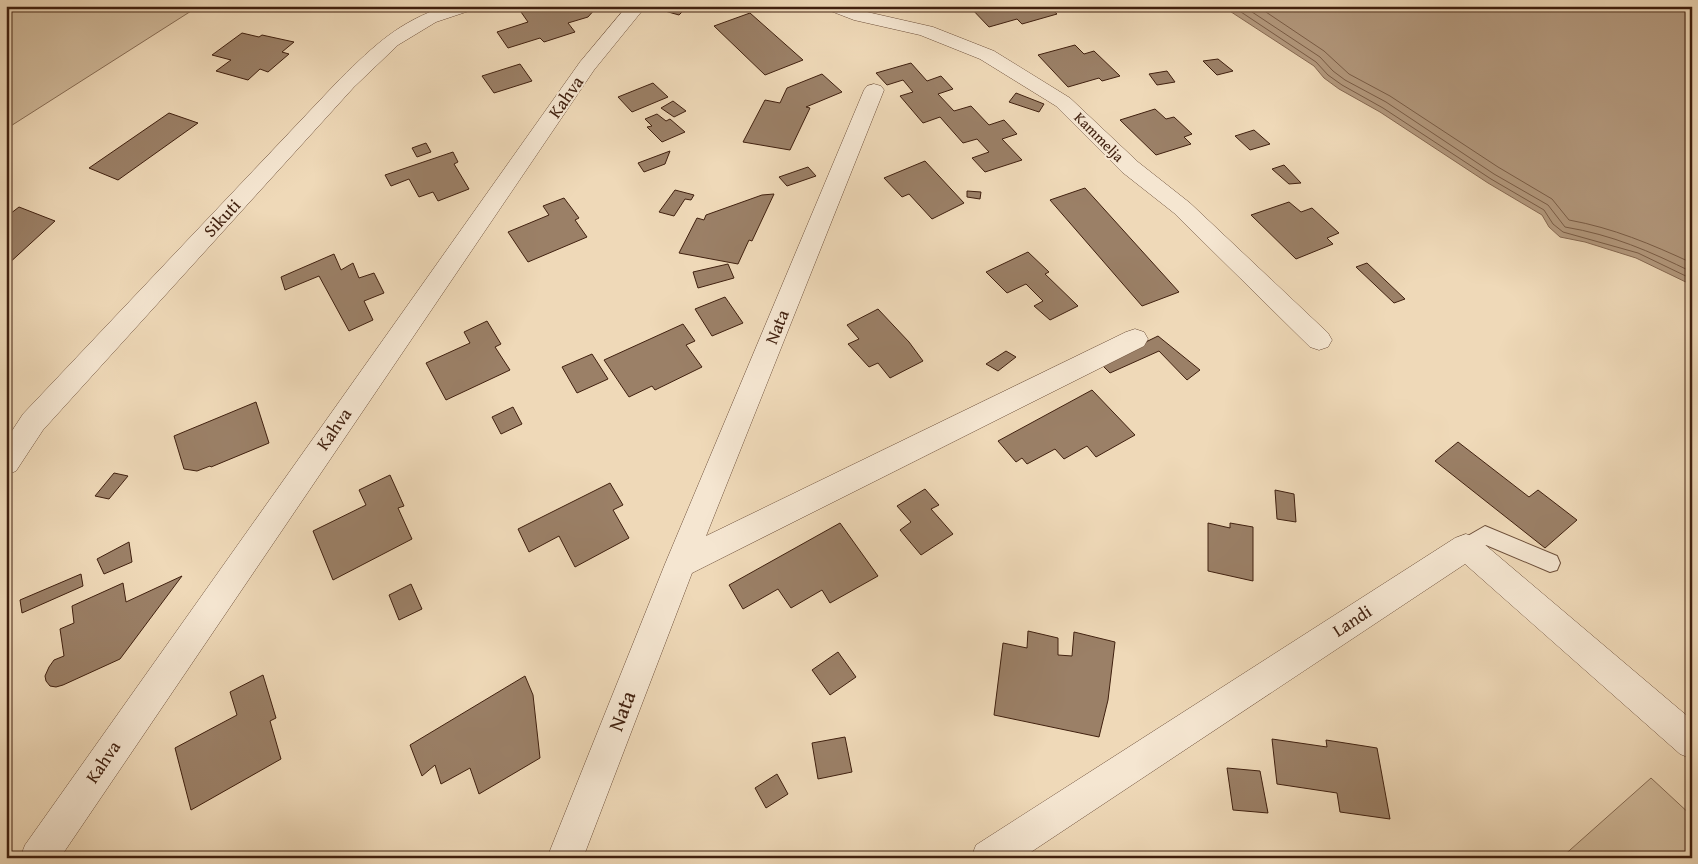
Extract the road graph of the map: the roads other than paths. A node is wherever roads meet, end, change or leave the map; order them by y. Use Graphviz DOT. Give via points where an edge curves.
graph roads {
  1 [pos="465,6"];
  2 [pos="637,6"];
  3 [pos="835,6"];
  4 [pos="874,90"];
  5 [pos="1135,339"];
  6 [pos="1319,340"];
  7 [pos="6,463"];
  8 [pos="1466,547"];
  9 [pos="1550,563"];
  10 [pos="680,564"];
  11 [pos="1692,742"];
  12 [pos="38,858"];
  13 [pos="565,858"];
  14 [pos="989,858"];
  1 -- 7 [label="street, Sikuti" via="429,18 391,41 354,77 33,422"];
  2 -- 12 [label="street, Kahva" via="587,66"];
  3 -- 6 [label="street, Kammelja" via="861,16 926,31 987,55 1063,102 1130,167 1182,208"];
  4 -- 10 [label="street, Nata"];
  5 -- 10 [label="street"];
  8 -- 9 [label="lane" via="1485,535"];
  8 -- 11 [label="street"];
  8 -- 14 [label="street, Landi"];
  10 -- 13 [label="street, Nata"];
}
